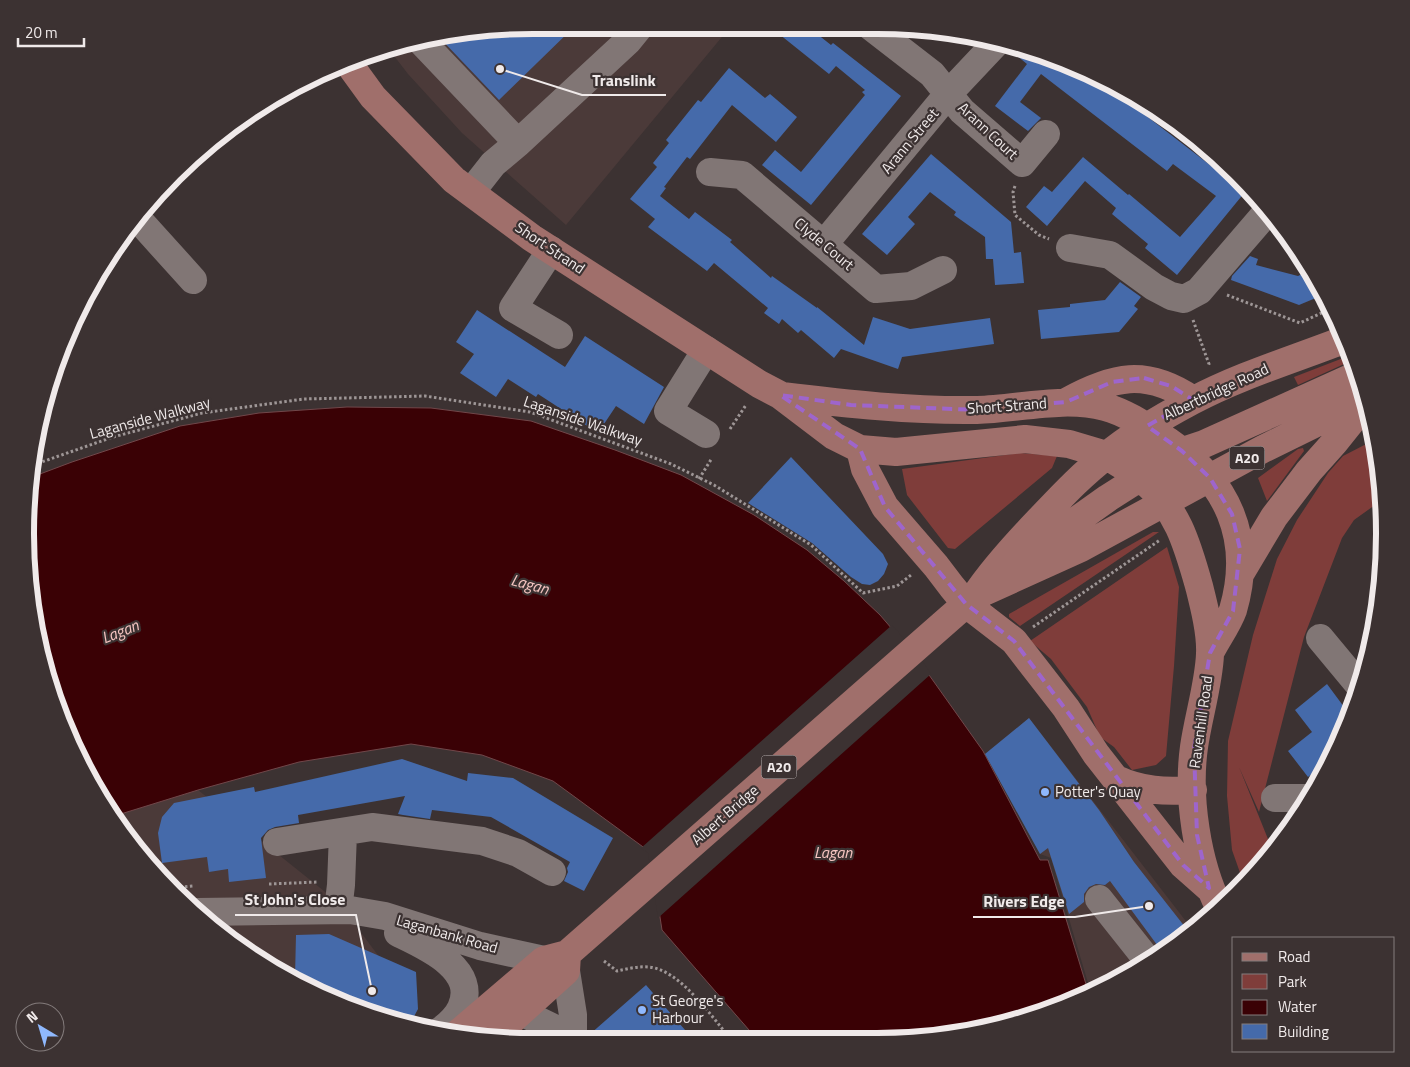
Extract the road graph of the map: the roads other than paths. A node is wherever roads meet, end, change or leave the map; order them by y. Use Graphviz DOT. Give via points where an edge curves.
graph roads {
  1 [pos="633,34"];
  2 [pos="881,34"];
  3 [pos="425,46"];
  4 [pos="992,47"];
  5 [pos="352,68"];
  6 [pos="949,93"];
  7 [pos="1046,134"];
  8 [pos="518,143"];
  9 [pos="710,172"];
  10 [pos="471,192"];
  11 [pos="1263,217"];
  12 [pos="142,223"];
  13 [pos="824,244"];
  14 [pos="1070,248"];
  15 [pos="551,250"];
  16 [pos="943,270"];
  17 [pos="194,280"];
  18 [pos="559,335"];
  19 [pos="1338,342"];
  20 [pos="706,350"];
  21 [pos="1351,378"];
  22 [pos="780,395"];
  23 [pos="1193,400"];
  24 [pos="1066,402"];
  25 [pos="1359,404"];
  26 [pos="1360,408"];
  27 [pos="1147,426"];
  28 [pos="706,434"];
  29 [pos="860,449"];
  30 [pos="1182,451"];
  31 [pos="1106,455"];
  32 [pos="1141,477"];
  33 [pos="1210,478"];
  34 [pos="1165,503"];
  35 [pos="1006,554"];
  36 [pos="1240,575"];
  37 [pos="970,600"];
  38 [pos="1320,638"];
  39 [pos="916,646"];
  40 [pos="1210,653"];
  41 [pos="1354,679"];
  42 [pos="1116,779"];
  43 [pos="1193,790"];
  44 [pos="1275,798"];
  45 [pos="1300,798"];
  46 [pos="343,833"];
  47 [pos="277,842"];
  48 [pos="552,872"];
  49 [pos="1214,898"];
  50 [pos="1099,899"];
  51 [pos="344,910"];
  52 [pos="207,912"];
  53 [pos="1144,955"];
  54 [pos="559,962"];
  55 [pos="521,1012"];
  56 [pos="445,1025"];
  57 [pos="465,1029"];
  58 [pos="499,1032"];
  59 [pos="564,1033"];
  60 [pos="573,1033"];
  1 -- 8 [label="street"];
  2 -- 6 [label="street, Arann Court" via="932,74"];
  3 -- 8 [label="street"];
  4 -- 6 [label="street, Arann Street"];
  5 -- 10 [label="main road, Short Strand" via="373,97"];
  6 -- 7 [label="street, Arann Court" via="962,111 1022,163"];
  6 -- 13 [label="street, Arann Street"];
  8 -- 10 [label="street" via="493,164"];
  9 -- 13 [label="street, Clyde Court" via="742,175"];
  10 -- 15 [label="main road, Short Strand"];
  11 -- 14 [label="street" via="1194,293 1171,296 1110,255"];
  12 -- 17 [label="street"];
  13 -- 16 [label="street, Clyde Court" via="876,289 911,286"];
  15 -- 18 [label="street" via="513,308"];
  15 -- 20 [label="main road, Short Strand"];
  19 -- 23 [label="main road, Albertbridge Road / A20" via="1275,364"];
  20 -- 22 [label="main road, Short Strand"];
  20 -- 28 [label="street" via="668,411"];
  21 -- 30 [label="main road" via="1228,434"];
  22 -- 24 [label="main road, Short Strand" via="851,405 978,410"];
  22 -- 29 [label="main road, Short Strand" via="834,436"];
  23 -- 24 [label="main road" via="1172,386 1144,378 1092,388"];
  23 -- 27 [label="main road, Albertbridge Road / A20"];
  24 -- 27 [label="main road, Short Strand" via="1104,406"];
  25 -- 33 [label="main road, Albertbridge Road / A20"];
  26 -- 36 [label="main road" via="1274,517"];
  27 -- 30 [label="main road, Short Strand"];
  27 -- 31 [label="main road, Albertbridge Road / A20"];
  29 -- 31 [label="main road, Short Strand" via="896,452 1025,439 1069,444"];
  29 -- 37 [label="main road" via="884,506 952,587"];
  30 -- 31 [label="main road" via="1142,458"];
  30 -- 33 [label="main road, Short Strand"];
  31 -- 32 [label="main road, Ravenhill Road"];
  31 -- 35 [label="main road, Albertbridge Road / A20"];
  32 -- 33 [label="main road" via="1155,472"];
  32 -- 34 [label="main road, Ravenhill Road"];
  32 -- 35 [label="main road" via="1053,537"];
  33 -- 34 [label="main road, Albertbridge Road / A20"];
  33 -- 36 [label="main road, Ravenhill Road" via="1236,525"];
  34 -- 37 [label="main road, Albertbridge Road / A20" via="1081,548"];
  34 -- 40 [label="main road, Ravenhill Road" via="1190,550 1204,606"];
  35 -- 37 [label="main road, Albertbridge Road / A20"];
  36 -- 40 [label="main road, Ravenhill Road" via="1232,611"];
  37 -- 39 [label="main road, Albertbridge Road / A20"];
  37 -- 42 [label="main road" via="1014,641"];
  38 -- 41 [label="street"];
  39 -- 54 [label="main road, Albert Bridge / A20"];
  40 -- 43 [label="main road, Ravenhill Road" via="1194,749"];
  42 -- 43 [label="main road" via="1152,790"];
  42 -- 49 [label="main road" via="1183,865"];
  43 -- 49 [label="main road, Ravenhill Road" via="1197,836"];
  44 -- 45 [label="street"];
  46 -- 47 [label="street"];
  46 -- 48 [label="street" via="372,827 482,841 518,853"];
  46 -- 51 [label="street" via="341,885"];
  50 -- 53 [label="street"];
  51 -- 52 [label="street, Laganbank Road"];
  51 -- 54 [label="street, Laganbank Road" via="384,916 480,946"];
  51 -- 56 [label="street, Laganbank Road" via="427,946 456,970 462,981 464,998 461,1009"];
  54 -- 55 [label="main road, A20"];
  54 -- 57 [label="main road, A20"];
  54 -- 60 [label="street" via="573,1015"];
  55 -- 58 [label="main road, A20"];
  55 -- 59 [label="street"];
}
